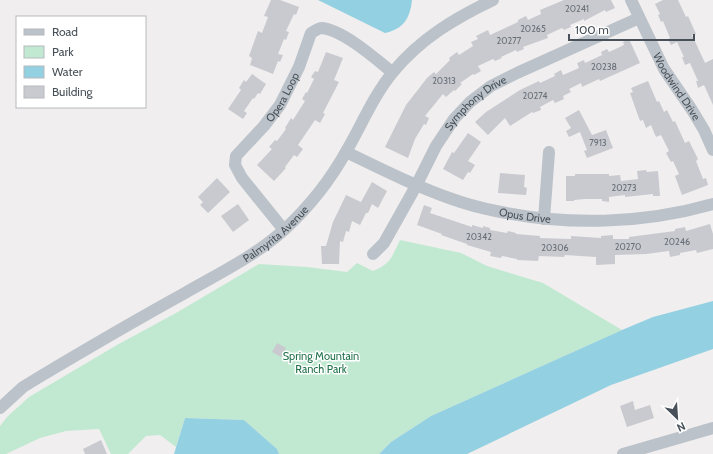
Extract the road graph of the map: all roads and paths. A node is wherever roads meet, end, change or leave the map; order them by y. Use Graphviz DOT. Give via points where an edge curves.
graph roads {
  1 [pos="493,0"];
  2 [pos="631,0"];
  3 [pos="639,18"];
  4 [pos="392,72"];
  5 [pos="713,150"];
  6 [pos="346,152"];
  7 [pos="549,152"];
  8 [pos="416,186"];
  9 [pos="713,204"];
  10 [pos="544,219"];
  11 [pos="284,230"];
  12 [pos="372,254"];
  13 [pos="0,408"];
  14 [pos="713,428"];
  15 [pos="623,454"];
  1 -- 4 [label="street, Palmyrita Avenue" via="467,12 432,34"];
  2 -- 3 [label="street, Woodwind Drive"];
  3 -- 5 [label="street, Woodwind Drive" via="664,69 692,110"];
  3 -- 8 [label="street, Symphony Drive" via="491,86 470,102 454,119 436,146"];
  4 -- 6 [label="street, Palmyrita Avenue"];
  4 -- 11 [label="street, Opera Loop" via="368,52 332,30 320,28 311,33 299,66 280,105 236,156 235,165 242,178"];
  6 -- 8 [label="street, Opus Drive"];
  6 -- 11 [label="street, Palmyrita Avenue" via="318,194"];
  7 -- 10 [label="street"];
  8 -- 10 [label="street, Opus Drive" via="481,208"];
  8 -- 12 [label="street, Symphony Drive" via="384,242"];
  9 -- 10 [label="street, Opus Drive" via="696,209 611,221"];
  11 -- 13 [label="street, Palmyrita Avenue" via="240,262 23,387"];
  14 -- 15 [label="street"];
}
